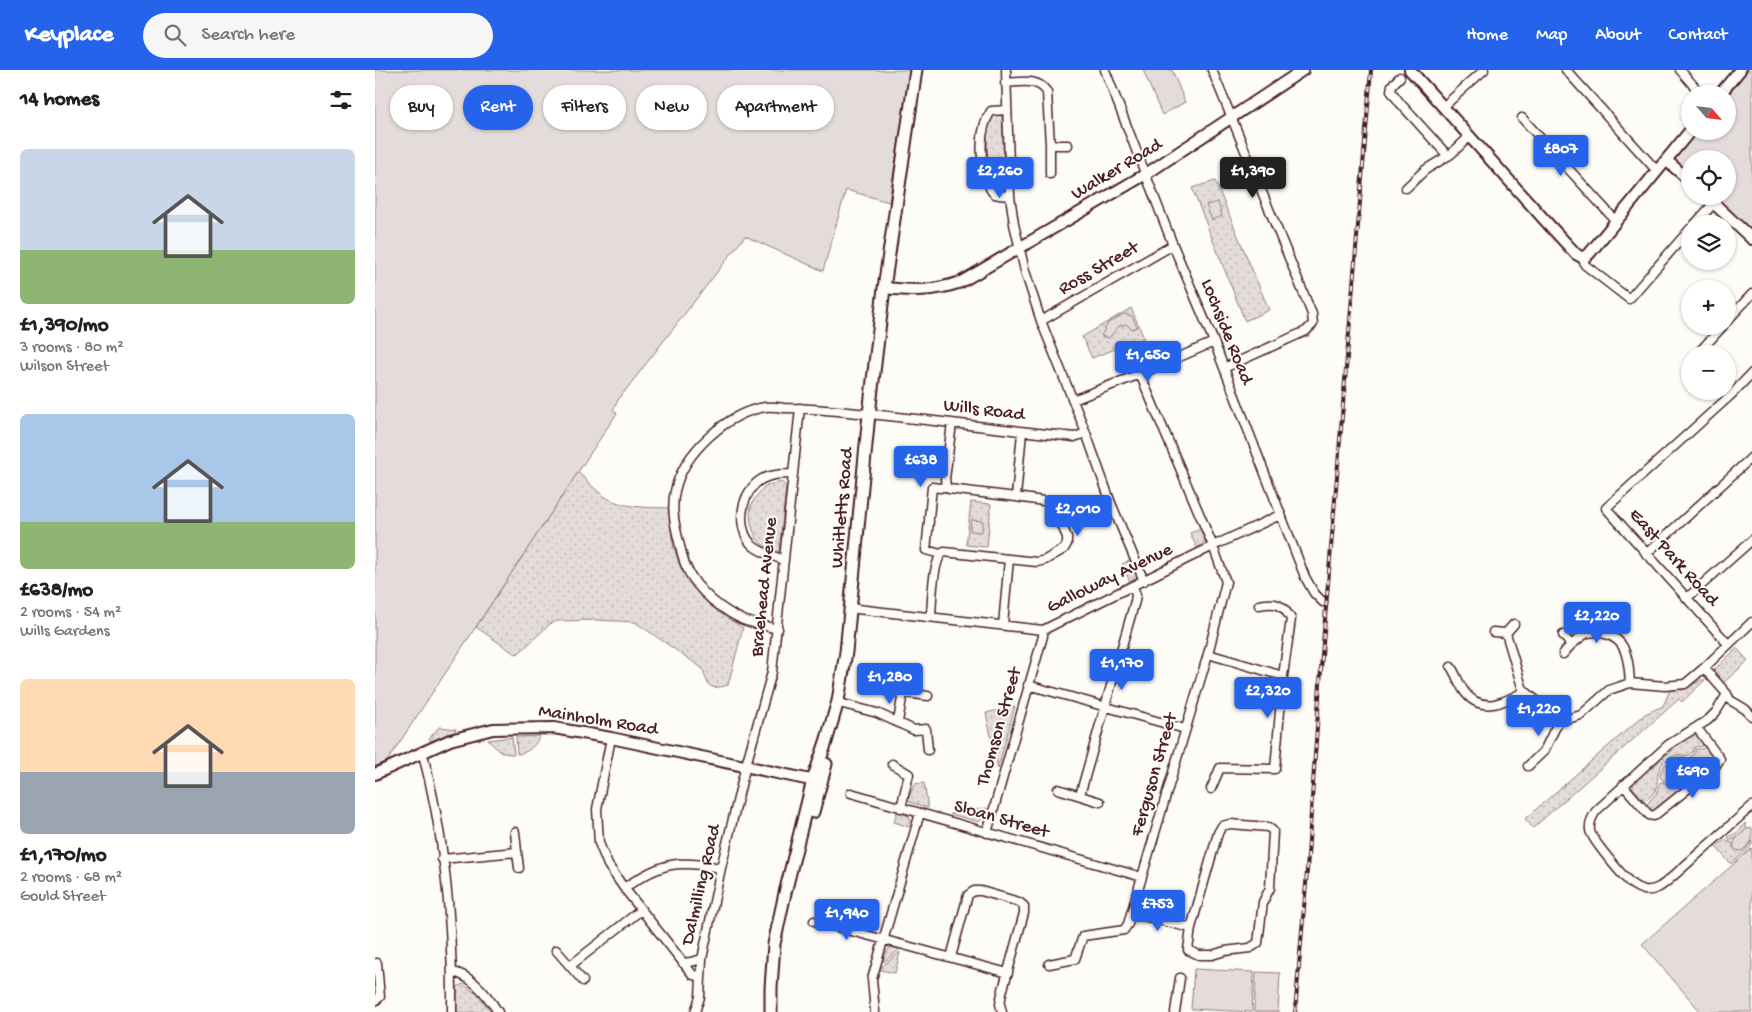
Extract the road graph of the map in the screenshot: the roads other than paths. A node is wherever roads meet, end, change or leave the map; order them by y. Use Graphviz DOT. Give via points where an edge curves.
graph roads {
  1 [pos="916,70"];
  2 [pos="922,70"];
  3 [pos="1006,70"];
  4 [pos="1105,70"];
  5 [pos="1212,70"];
  6 [pos="1303,70"];
  7 [pos="1410,70"];
  8 [pos="1483,70"];
  9 [pos="1566,70"];
  10 [pos="1680,70"];
  11 [pos="1740,70"];
  12 [pos="1400,77"];
  13 [pos="1005,83"];
  14 [pos="1693,85"];
  15 [pos="1728,85"];
  16 [pos="1443,107"];
  17 [pos="1007,110"];
  18 [pos="1230,118"];
  19 [pos="1522,118"];
  20 [pos="1470,136"];
  21 [pos="1683,140"];
  22 [pos="1050,145"];
  23 [pos="1068,145"];
  24 [pos="1448,156"];
  25 [pos="1666,160"];
  26 [pos="1657,171"];
  27 [pos="1681,173"];
  28 [pos="1050,174"];
  29 [pos="1146,174"];
  30 [pos="1406,188"];
  31 [pos="1011,196"];
  32 [pos="1716,205"];
  33 [pos="1616,221"];
  34 [pos="1752,239"];
  35 [pos="1681,240"];
  36 [pos="1173,245"];
  37 [pos="1019,249"];
  38 [pos="1583,258"];
  39 [pos="887,288"];
  40 [pos="1752,294"];
  41 [pos="1736,311"];
  42 [pos="1041,321"];
  43 [pos="1715,335"];
  44 [pos="1214,342"];
  45 [pos="1706,345"];
  46 [pos="1224,368"];
  47 [pos="1752,373"];
  48 [pos="1140,374"];
  49 [pos="1073,400"];
  50 [pos="800,408"];
  51 [pos="873,414"];
  52 [pos="951,423"];
  53 [pos="1023,432"];
  54 [pos="1086,433"];
  55 [pos="1752,457"];
  56 [pos="793,474"];
  57 [pos="946,486"];
  58 [pos="1016,497"];
  59 [pos="1280,515"];
  60 [pos="1752,540"];
  61 [pos="1213,546"];
  62 [pos="941,554"];
  63 [pos="1646,554"];
  64 [pos="1009,559"];
  65 [pos="784,560"];
  66 [pos="1144,581"];
  67 [pos="1133,586"];
  68 [pos="1687,598"];
  69 [pos="1323,602"];
  70 [pos="1259,605"];
  71 [pos="857,608"];
  72 [pos="931,617"];
  73 [pos="1752,622"];
  74 [pos="1514,624"];
  75 [pos="1003,625"];
  76 [pos="778,629"];
  77 [pos="1043,630"];
  78 [pos="1493,632"];
  79 [pos="1506,632"];
  80 [pos="1563,635"];
  81 [pos="1728,644"];
  82 [pos="1571,645"];
  83 [pos="1208,654"];
  84 [pos="1563,654"];
  85 [pos="1451,666"];
  86 [pos="1704,668"];
  87 [pos="1283,676"];
  88 [pos="1635,684"];
  89 [pos="1028,685"];
  90 [pos="885,690"];
  91 [pos="1525,691"];
  92 [pos="903,692"];
  93 [pos="1727,694"];
  94 [pos="928,696"];
  95 [pos="843,704"];
  96 [pos="1105,707"];
  97 [pos="1561,716"];
  98 [pos="1752,716"];
  99 [pos="898,722"];
  100 [pos="1697,728"];
  101 [pos="1185,729"];
  102 [pos="611,738"];
  103 [pos="928,750"];
  104 [pos="422,751"];
  105 [pos="892,764"];
  106 [pos="746,765"];
  107 [pos="1528,766"];
  108 [pos="375,774"];
  109 [pos="817,781"];
  110 [pos="1623,785"];
  111 [pos="1059,789"];
  112 [pos="1211,789"];
  113 [pos="851,794"];
  114 [pos="1080,795"];
  115 [pos="1100,802"];
  116 [pos="1752,806"];
  117 [pos="901,808"];
  118 [pos="920,813"];
  119 [pos="515,832"];
  120 [pos="987,833"];
  121 [pos="517,852"];
  122 [pos="443,859"];
  123 [pos="519,868"];
  124 [pos="721,868"];
  125 [pos="1142,877"];
  126 [pos="624,888"];
  127 [pos="641,910"];
  128 [pos="1131,914"];
  129 [pos="814,921"];
  130 [pos="1191,928"];
  131 [pos="885,940"];
  132 [pos="778,943"];
  133 [pos="556,950"];
  134 [pos="951,957"];
  135 [pos="702,959"];
  136 [pos="377,963"];
  137 [pos="683,963"];
  138 [pos="1049,964"];
  139 [pos="570,966"];
  140 [pos="453,972"];
  141 [pos="1008,973"];
  142 [pos="700,977"];
  143 [pos="1180,978"];
  144 [pos="583,980"];
  145 [pos="375,1001"];
  146 [pos="452,1012"];
  147 [pos="498,1012"];
  148 [pos="695,1012"];
  149 [pos="771,1012"];
  150 [pos="777,1012"];
  151 [pos="875,1012"];
  152 [pos="1002,1012"];
  153 [pos="1175,1012"];
  1 -- 39 [label="main road, Whitletts Road"];
  2 -- 39 [label="main road, Whitletts Road"];
  3 -- 13 [label="street"];
  4 -- 29 [label="street, Lochside Road"];
  5 -- 18 [label="street"];
  6 -- 18 [label="street, Walker Road"];
  7 -- 16 [label="street"];
  8 -- 16 [label="street"];
  9 -- 26 [label="street"];
  10 -- 14 [label="street"];
  11 -- 15 [label="street"];
  12 -- 24 [label="street" via="1391,91"];
  13 -- 17 [label="street"];
  13 -- 22 [label="street" via="1036,82 1045,88"];
  16 -- 20 [label="street"];
  17 -- 31 [label="street"];
  17 -- 31 [label="street" via="991,111 987,116 982,159 993,193"];
  18 -- 29 [label="street, Walker Road"];
  18 -- 46 [label="street" via="1312,314 1313,324 1306,331"];
  19 -- 33 [label="street"];
  20 -- 24 [label="street"];
  20 -- 38 [label="street"];
  21 -- 25 [label="street"];
  22 -- 23 [label="street"];
  22 -- 28 [label="street"];
  24 -- 30 [label="street" via="1425,170"];
  25 -- 26 [label="street"];
  25 -- 27 [label="street"];
  26 -- 33 [label="street"];
  29 -- 36 [label="street, Lochside Road"];
  29 -- 37 [label="street, Walker Road"];
  31 -- 37 [label="street"];
  32 -- 34 [label="street"];
  33 -- 38 [label="street"];
  35 -- 38 [label="street" via="1629,299 1585,265"];
  36 -- 42 [label="street, Ross Street"];
  36 -- 44 [label="street, Lochside Road"];
  37 -- 39 [label="street, Walker Road" via="961,282 941,289"];
  37 -- 42 [label="street"];
  39 -- 51 [label="main road, Whitletts Road"];
  40 -- 41 [label="street"];
  42 -- 49 [label="street"];
  43 -- 45 [label="street"];
  44 -- 46 [label="street, Lochside Road"];
  44 -- 48 [label="street"];
  46 -- 59 [label="street, Lochside Road"];
  47 -- 63 [label="street, East Park Road" via="1606,508"];
  48 -- 49 [label="street"];
  48 -- 61 [label="street, Ferguson Street"];
  49 -- 54 [label="street"];
  50 -- 51 [label="street, Wills Road"];
  50 -- 56 [label="street, Braehead Avenue"];
  50 -- 76 [label="street, Wills Road" via="765,407 737,417 697,448 674,491 673,517 684,566 704,592 724,609 742,619"];
  51 -- 52 [label="street, Wills Road"];
  51 -- 71 [label="main road, Whitletts Road"];
  51 -- 109 [label="main road, Whitletts Road" via="846,652 838,701"];
  52 -- 53 [label="street, Wills Road"];
  52 -- 57 [label="street"];
  53 -- 54 [label="street, Wills Road" via="1074,436"];
  53 -- 58 [label="street"];
  54 -- 66 [label="street"];
  55 -- 63 [label="street"];
  56 -- 65 [label="street, Braehead Avenue"];
  56 -- 65 [label="street" via="776,474 761,480 746,500 743,514 743,527 753,546"];
  57 -- 58 [label="street" via="955,490"];
  57 -- 62 [label="street" via="932,487 926,550"];
  58 -- 64 [label="street" via="1050,502 1057,512 1067,544 1045,560"];
  59 -- 61 [label="street, Galloway Avenue"];
  59 -- 69 [label="street, Lochside Road" via="1305,577"];
  60 -- 68 [label="street"];
  61 -- 66 [label="street, Galloway Avenue"];
  61 -- 83 [label="street, Ferguson Street" via="1226,582"];
  62 -- 64 [label="street"];
  62 -- 72 [label="street" via="937,562"];
  63 -- 68 [label="street, East Park Road"];
  64 -- 75 [label="street"];
  65 -- 76 [label="street, Braehead Avenue"];
  66 -- 67 [label="street, Galloway Avenue"];
  67 -- 77 [label="street, Galloway Avenue"];
  67 -- 96 [label="street" via="1135,601"];
  68 -- 81 [label="street, East Park Road"];
  70 -- 87 [label="street" via="1273,602 1281,606 1291,620"];
  71 -- 72 [label="street, Galloway Avenue"];
  71 -- 95 [label="main road, Whitletts Road"];
  72 -- 75 [label="street, Galloway Avenue"];
  73 -- 81 [label="street"];
  74 -- 79 [label="street"];
  75 -- 77 [label="street, Galloway Avenue"];
  76 -- 106 [label="street, Braehead Avenue" via="772,672"];
  77 -- 89 [label="street, Thomson Street"];
  78 -- 79 [label="street"];
  79 -- 91 [label="street"];
  80 -- 82 [label="street"];
  81 -- 86 [label="street"];
  82 -- 84 [label="street"];
  82 -- 88 [label="street" via="1586,634 1597,632 1617,639 1626,654"];
  83 -- 87 [label="street"];
  83 -- 101 [label="street, Ferguson Street"];
  85 -- 91 [label="street" via="1465,692 1473,700 1488,706 1507,701"];
  86 -- 88 [label="street" via="1685,684"];
  86 -- 93 [label="street"];
  87 -- 112 [label="street" via="1275,769 1220,768"];
  88 -- 97 [label="street" via="1609,690 1581,715"];
  89 -- 96 [label="street"];
  89 -- 120 [label="street, Thomson Street"];
  90 -- 92 [label="street"];
  91 -- 97 [label="street"];
  92 -- 94 [label="street"];
  92 -- 99 [label="street"];
  93 -- 98 [label="street" via="1730,700"];
  93 -- 100 [label="street" via="1716,712"];
  95 -- 99 [label="street"];
  95 -- 109 [label="main road, Whitletts Road"];
  96 -- 101 [label="street"];
  96 -- 114 [label="street"];
  97 -- 107 [label="street" via="1544,751"];
  99 -- 103 [label="street" via="914,730 926,729"];
  100 -- 110 [label="street" via="1668,746"];
  100 -- 110 [label="street" via="1720,759 1714,768 1654,816 1649,815"];
  101 -- 125 [label="street, Ferguson Street"];
  102 -- 104 [label="street, Mainholm Road" via="554,728 493,730 450,740"];
  102 -- 106 [label="street, Mainholm Road"];
  102 -- 126 [label="street" via="597,809 599,843 608,865"];
  104 -- 108 [label="street, Mainholm Road"];
  104 -- 122 [label="street" via="438,817"];
  105 -- 117 [label="street" via="909,774"];
  106 -- 109 [label="street, Mainholm Road"];
  106 -- 124 [label="street, Dalmilling Road"];
  109 -- 132 [label="main road, Whitletts Road" via="785,892"];
  110 -- 116 [label="street" via="1595,811 1590,824 1591,836 1633,885 1645,890 1653,890 1671,878"];
  111 -- 114 [label="street"];
  113 -- 117 [label="street, Sloan Street"];
  114 -- 115 [label="street"];
  117 -- 118 [label="street, Sloan Street"];
  118 -- 120 [label="street, Sloan Street"];
  118 -- 131 [label="street"];
  119 -- 121 [label="street"];
  120 -- 125 [label="street, Sloan Street"];
  121 -- 122 [label="street"];
  121 -- 123 [label="street"];
  122 -- 140 [label="street"];
  124 -- 126 [label="street" via="677,863 660,867"];
  124 -- 135 [label="street, Dalmilling Road"];
  125 -- 128 [label="street, Ferguson Street"];
  126 -- 127 [label="street"];
  127 -- 137 [label="street"];
  127 -- 139 [label="street"];
  128 -- 130 [label="street"];
  128 -- 138 [label="street, Ferguson Street" via="1124,930 1083,936 1075,959"];
  129 -- 131 [label="street"];
  130 -- 130 [label="street" via="1222,826 1268,827 1273,831 1270,888 1263,902 1258,943 1250,948 1199,955 1188,950"];
  131 -- 134 [label="street"];
  131 -- 151 [label="street" via="872,979"];
  132 -- 149 [label="main road"];
  132 -- 150 [label="main road"];
  133 -- 139 [label="street"];
  134 -- 141 [label="street"];
  134 -- 141 [label="street" via="968,894 981,891 1024,906"];
  135 -- 137 [label="street"];
  135 -- 142 [label="street, Dalmilling Road"];
  136 -- 145 [label="street" via="380,997"];
  137 -- 142 [label="street" via="693,976"];
  139 -- 144 [label="street"];
  140 -- 146 [label="street"];
  140 -- 147 [label="street" via="472,981"];
  141 -- 152 [label="street" via="1001,998"];
  142 -- 148 [label="street, Dalmilling Road" via="700,997"];
  143 -- 153 [label="street"];
}
